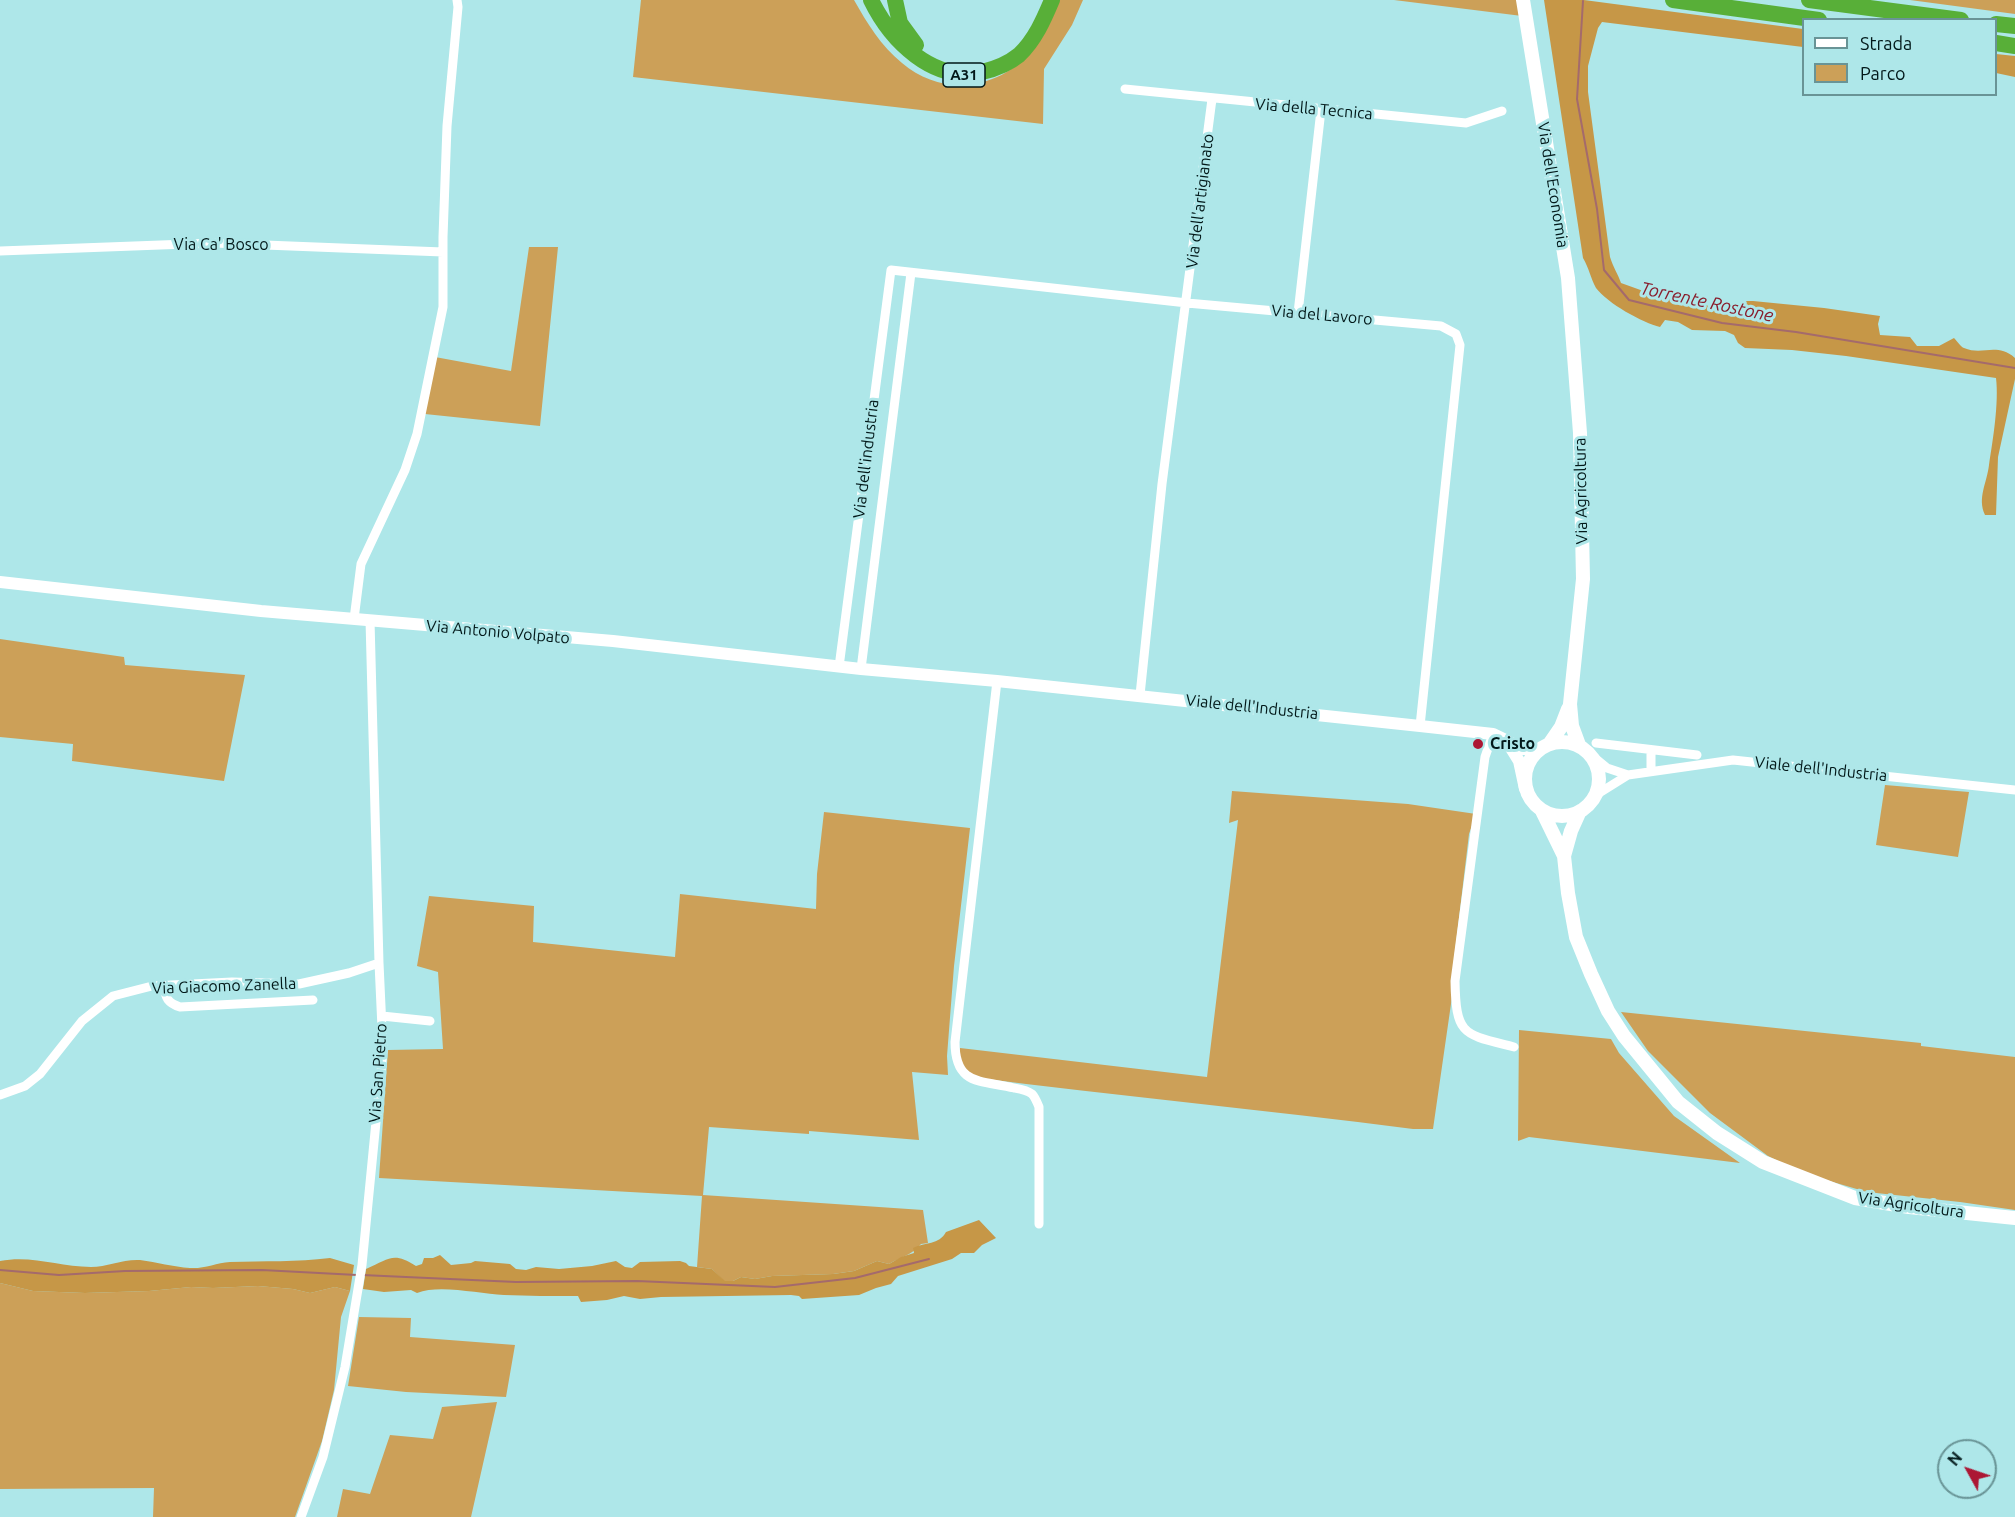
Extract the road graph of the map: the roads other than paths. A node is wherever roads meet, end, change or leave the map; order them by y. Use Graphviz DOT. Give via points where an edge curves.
graph roads {
  1 [pos="457,0"];
  2 [pos="871,0"];
  3 [pos="895,0"];
  4 [pos="1044,0"];
  5 [pos="1052,0"];
  6 [pos="1673,0"];
  7 [pos="1809,0"];
  8 [pos="1527,5"];
  9 [pos="1804,18"];
  10 [pos="1946,18"];
  11 [pos="1997,24"];
  12 [pos="2015,26"];
  13 [pos="1997,43"];
  14 [pos="2015,46"];
  15 [pos="1125,89"];
  16 [pos="1212,99"];
  17 [pos="1321,110"];
  18 [pos="1503,111"];
  19 [pos="0,251"];
  20 [pos="443,252"];
  21 [pos="911,273"];
  22 [pos="1568,278"];
  23 [pos="888,294"];
  24 [pos="908,295"];
  25 [pos="1187,303"];
  26 [pos="1298,313"];
  27 [pos="0,582"];
  28 [pos="354,619"];
  29 [pos="370,620"];
  30 [pos="838,667"];
  31 [pos="861,669"];
  32 [pos="997,681"];
  33 [pos="1140,695"];
  34 [pos="1570,704"];
  35 [pos="1420,726"];
  36 [pos="1493,734"];
  37 [pos="1505,739"];
  38 [pos="1550,743"];
  39 [pos="1588,748"];
  40 [pos="1537,750"];
  41 [pos="1651,750"];
  42 [pos="1698,755"];
  43 [pos="1651,771"];
  44 [pos="1628,775"];
  45 [pos="1525,789"];
  46 [pos="2015,790"];
  47 [pos="1596,795"];
  48 [pos="1542,811"];
  49 [pos="1580,811"];
  50 [pos="1564,856"];
  51 [pos="379,963"];
  52 [pos="164,986"];
  53 [pos="313,1000"];
  54 [pos="382,1016"];
  55 [pos="428,1021"];
  56 [pos="1514,1047"];
  57 [pos="0,1095"];
  58 [pos="2015,1218"];
  59 [pos="1040,1224"];
  60 [pos="301,1517"];
  1 -- 20 [label="street"];
  2 -- 5 [label="highway, A31" via="903,45 936,68 963,75 992,70 1019,55 1043,21"];
  3 -- 4 [label="highway, A31" via="900,23 912,41 940,62 963,66 984,64 1015,48 1029,32"];
  6 -- 9 [label="highway"];
  7 -- 10 [label="highway"];
  8 -- 22 [label="main road, Via dell'Economia"];
  11 -- 12 [label="highway"];
  13 -- 14 [label="highway"];
  15 -- 16 [label="street, Via della Tecnica"];
  16 -- 17 [label="street, Via della Tecnica"];
  16 -- 25 [label="street, Via dell'artigianato"];
  17 -- 18 [label="street, Via della Tecnica" via="1466,123"];
  17 -- 26 [label="street"];
  19 -- 20 [label="street, Via Ca' Bosco" via="214,243"];
  20 -- 28 [label="street" via="443,307 417,434 405,470 361,564"];
  21 -- 23 [label="street, Via dell'industria" via="891,270"];
  21 -- 24 [label="street, Via dell'industria"];
  21 -- 25 [label="street, Via dell'industria"];
  22 -- 34 [label="main road, Via Agricoltura" via="1580,433 1583,579"];
  23 -- 24 [label="street"];
  23 -- 30 [label="street, Via dell'industria"];
  24 -- 31 [label="street, Via dell'industria"];
  25 -- 26 [label="street, Via del Lavoro"];
  25 -- 33 [label="street" via="1162,484"];
  26 -- 35 [label="street, Via del Lavoro" via="1441,326 1456,333 1460,345"];
  27 -- 28 [label="street, Via Antonio Volpato"];
  28 -- 29 [label="street, Via Antonio Volpato"];
  29 -- 30 [label="street, Via Antonio Volpato" via="613,641"];
  29 -- 51 [label="street, Via San Pietro"];
  30 -- 31 [label="street, Via Antonio Volpato"];
  31 -- 32 [label="street, Via Antonio Volpato"];
  32 -- 33 [label="street, Viale dell'Industria"];
  32 -- 59 [label="street" via="955,1059 968,1078 1034,1096 1039,1107"];
  33 -- 35 [label="street, Viale dell'Industria"];
  34 -- 38 [label="main road, Via Agricoltura"];
  34 -- 39 [label="main road, Via Agricoltura" via="1572,726"];
  35 -- 36 [label="street, Viale dell'Industria"];
  36 -- 37 [label="street, Viale dell'Industria"];
  36 -- 56 [label="street" via="1484,769 1455,981 1456,1004 1464,1030 1475,1037"];
  37 -- 40 [label="street, Viale dell'Industria" via="1524,749"];
  37 -- 45 [label="street" via="1519,761"];
  38 -- 39 [label="main road" via="1560,741"];
  38 -- 40 [label="main road"];
  39 -- 41 [label="street"];
  39 -- 44 [label="street" via="1607,768"];
  39 -- 47 [label="main road" via="1599,774"];
  40 -- 45 [label="main road" via="1526,768"];
  41 -- 42 [label="street"];
  41 -- 43 [label="street"];
  43 -- 44 [label="street, Viale dell'Industria"];
  43 -- 46 [label="street, Viale dell'Industria" via="1733,760"];
  44 -- 47 [label="street, Viale dell'Industria"];
  45 -- 48 [label="main road"];
  47 -- 49 [label="main road, Viale dell'Industria"];
  48 -- 49 [label="main road" via="1561,816"];
  48 -- 50 [label="main road, Via Agricoltura"];
  49 -- 50 [label="main road, Via Agricoltura"];
  50 -- 58 [label="main road, Via Agricoltura" via="1576,938 1608,1011 1678,1102 1763,1162 1855,1198"];
  51 -- 52 [label="street, Via Giacomo Zanella" via="299,984"];
  51 -- 54 [label="street, Via San Pietro"];
  52 -- 53 [label="street" via="169,1002 180,1006"];
  52 -- 57 [label="street, Via Giacomo Zanella" via="113,996 82,1021 40,1074 25,1086"];
  54 -- 55 [label="street"];
  54 -- 60 [label="street, Via San Pietro" via="383,1050 362,1265 340,1394"];
}
